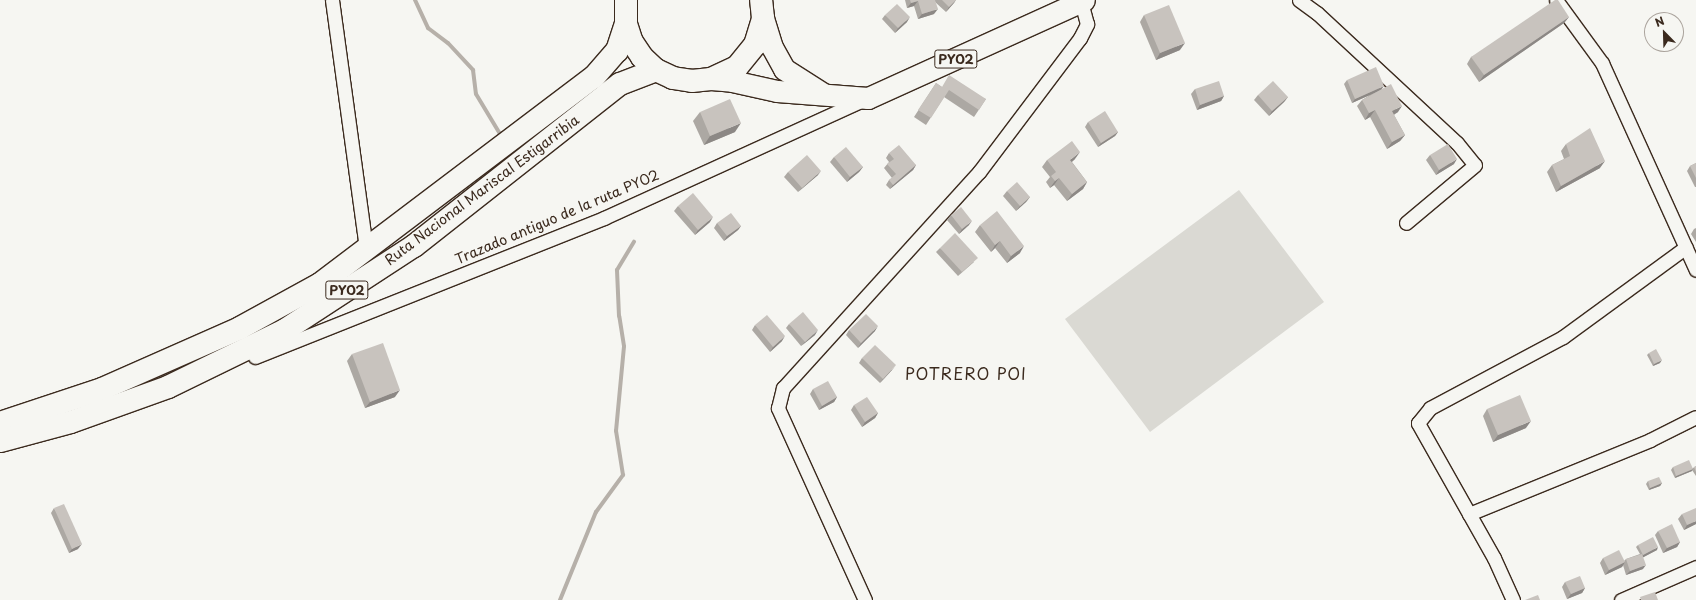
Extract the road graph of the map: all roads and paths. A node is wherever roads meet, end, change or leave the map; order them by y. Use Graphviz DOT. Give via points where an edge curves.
graph roads {
  1 [pos="332,0"];
  2 [pos="626,0"];
  3 [pos="1299,0"];
  4 [pos="1556,0"];
  5 [pos="1082,1"];
  6 [pos="762,9"];
  7 [pos="626,24"];
  8 [pos="656,70"];
  9 [pos="711,79"];
  10 [pos="828,96"];
  11 [pos="868,98"];
  12 [pos="1406,223"];
  13 [pos="1686,247"];
  14 [pos="366,248"];
  15 [pos="1696,270"];
  16 [pos="255,357"];
  17 [pos="1696,417"];
  18 [pos="0,423"];
  19 [pos="0,441"];
  20 [pos="1469,514"];
  21 [pos="1696,567"];
  22 [pos="865,600"];
  23 [pos="1513,600"];
  24 [pos="1620,600"];
  1 -- 14 [label="street"];
  2 -- 7 [label="highway, PY02"];
  3 -- 12 [label="street" via="1457,143 1475,165"];
  4 -- 13 [label="street" via="1602,63"];
  5 -- 11 [label="main road, PY02"];
  5 -- 22 [label="street" via="1087,24 1080,38 979,172 783,388 778,408"];
  6 -- 9 [label="highway, PY02" via="755,45 737,67"];
  6 -- 10 [label="main road" via="772,47 784,69"];
  7 -- 8 [label="highway, PY02" via="632,42 642,57"];
  7 -- 14 [label="highway, Ruta Nacional Mariscal Estigarribia / PY02" via="616,51 594,76"];
  8 -- 9 [label="highway, PY02" via="673,78 692,81"];
  8 -- 19 [label="highway, Ruta Nacional Mariscal Estigarribia / PY02" via="620,84 414,246 285,330 168,387 71,422"];
  9 -- 10 [label="main road"];
  10 -- 11 [label="main road, PY02"];
  11 -- 16 [label="street, Trazado antiguo de la ruta PY02" via="604,218"];
  13 -- 15 [label="street"];
  13 -- 20 [label="street" via="1563,337 1430,408 1418,423"];
  14 -- 18 [label="highway, Ruta Nacional Mariscal Estigarribia / PY02" via="320,284 240,328 102,389"];
  17 -- 20 [label="street" via="1650,440"];
  20 -- 23 [label="street" via="1494,558"];
  21 -- 24 [label="street"];
}
